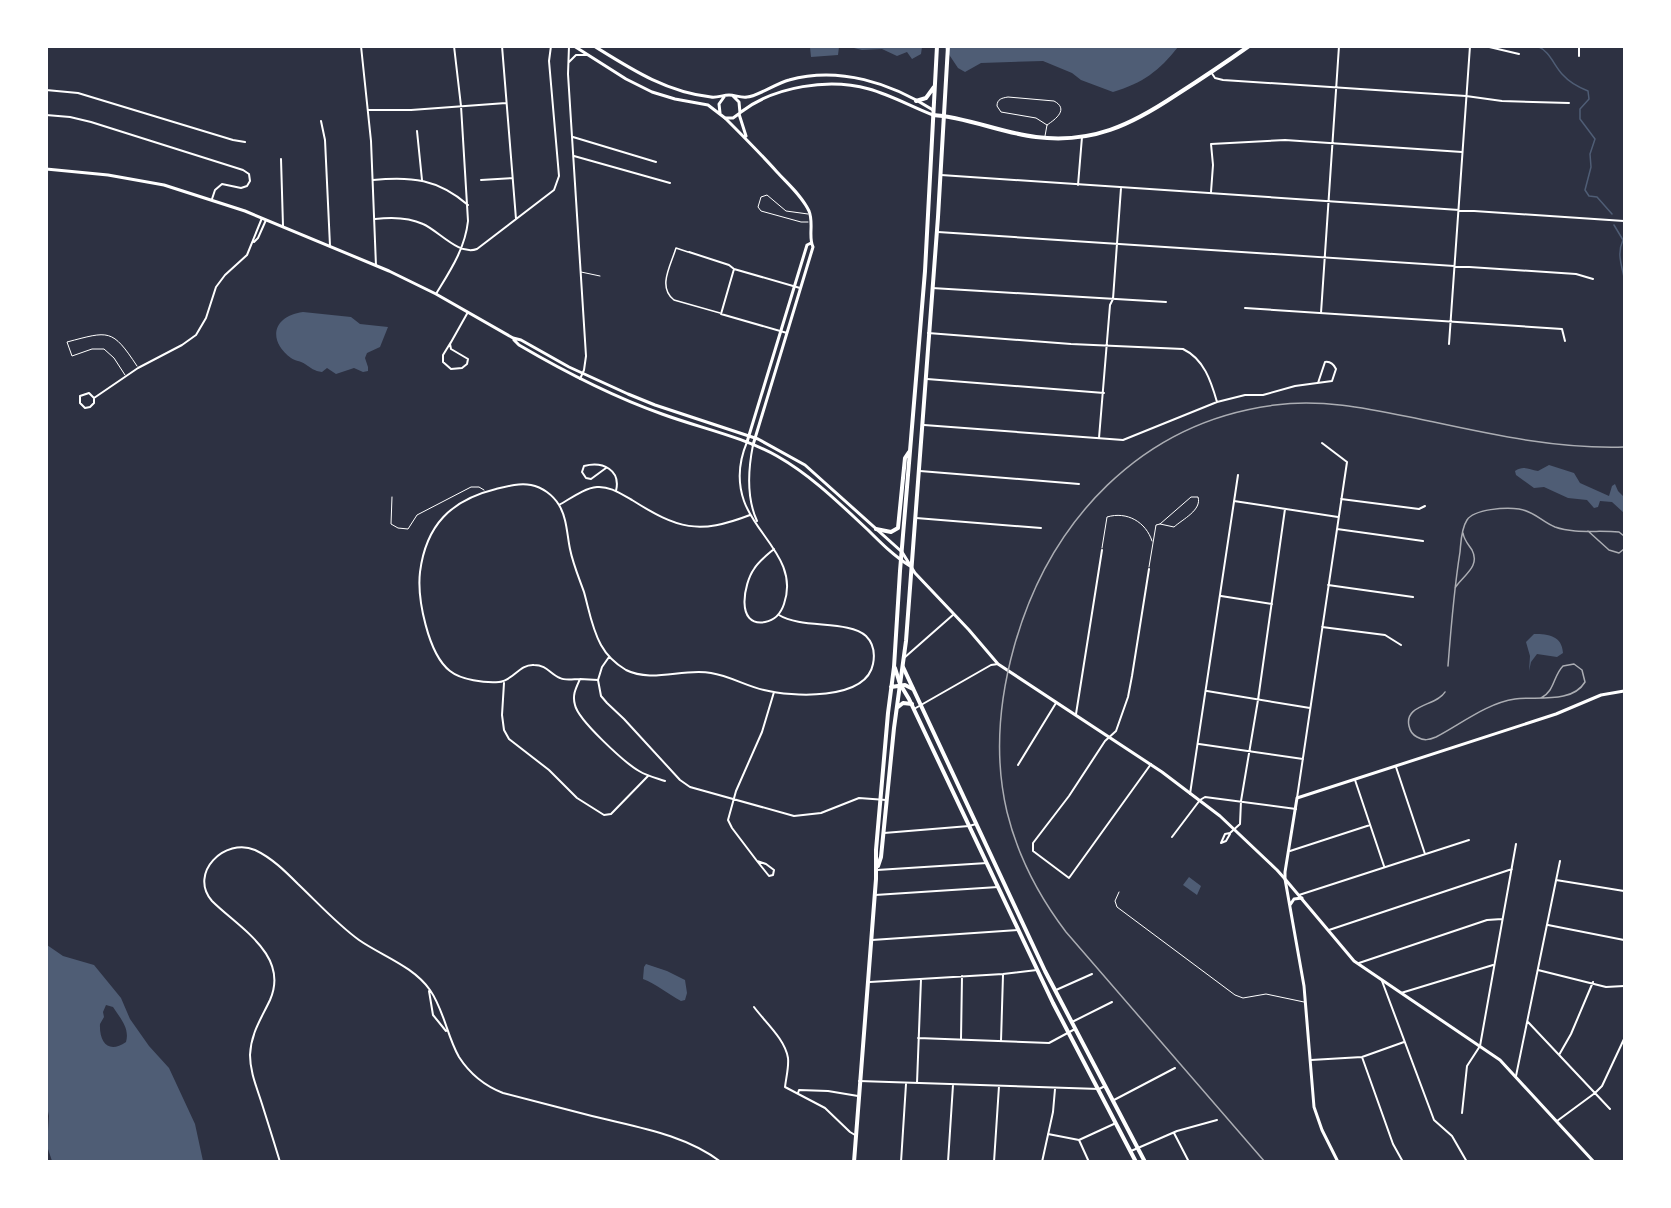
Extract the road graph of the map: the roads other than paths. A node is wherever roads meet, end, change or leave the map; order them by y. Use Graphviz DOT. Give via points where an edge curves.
graph roads {
  1 [pos="361,46"];
  2 [pos="454,46"];
  3 [pos="502,46"];
  4 [pos="551,46"];
  5 [pos="569,46"];
  6 [pos="574,46"];
  7 [pos="594,46"];
  8 [pos="937,46"];
  9 [pos="948,46"];
  10 [pos="1249,46"];
  11 [pos="1339,46"];
  12 [pos="1470,46"];
  13 [pos="1485,46"];
  14 [pos="1579,46"];
  15 [pos="1519,54"];
  16 [pos="588,55"];
  17 [pos="1579,56"];
  18 [pos="567,64"];
  19 [pos="1211,72"];
  20 [pos="935,87"];
  21 [pos="1337,88"];
  22 [pos="46,90"];
  23 [pos="677,90"];
  24 [pos="732,95"];
  25 [pos="725,96"];
  26 [pos="1466,96"];
  27 [pos="675,99"];
  28 [pos="916,101"];
  29 [pos="506,103"];
  30 [pos="1569,104"];
  31 [pos="461,106"];
  32 [pos="368,110"];
  33 [pos="933,110"];
  34 [pos="720,114"];
  35 [pos="739,114"];
  36 [pos="933,115"];
  37 [pos="46,116"];
  38 [pos="943,116"];
  39 [pos="725,118"];
  40 [pos="321,121"];
  41 [pos="1047,125"];
  42 [pos="417,131"];
  43 [pos="572,137"];
  44 [pos="1082,137"];
  45 [pos="1045,138"];
  46 [pos="748,140"];
  47 [pos="245,142"];
  48 [pos="1333,143"];
  49 [pos="1462,152"];
  50 [pos="574,156"];
  51 [pos="281,159"];
  52 [pos="656,162"];
  53 [pos="46,169"];
  54 [pos="941,175"];
  55 [pos="513,178"];
  56 [pos="373,180"];
  57 [pos="422,180"];
  58 [pos="482,180"];
  59 [pos="669,183"];
  60 [pos="1078,185"];
  61 [pos="1121,187"];
  62 [pos="1210,193"];
  63 [pos="212,199"];
  64 [pos="1329,201"];
  65 [pos="468,205"];
  66 [pos="1459,209"];
  67 [pos="810,214"];
  68 [pos="264,219"];
  69 [pos="375,219"];
  70 [pos="516,219"];
  71 [pos="1624,221"];
  72 [pos="812,222"];
  73 [pos="283,226"];
  74 [pos="937,232"];
  75 [pos="810,243"];
  76 [pos="1118,243"];
  77 [pos="330,246"];
  78 [pos="462,248"];
  79 [pos="689,252"];
  80 [pos="1325,257"];
  81 [pos="376,266"];
  82 [pos="1455,266"];
  83 [pos="734,269"];
  84 [pos="581,272"];
  85 [pos="600,276"];
  86 [pos="1593,279"];
  87 [pos="794,286"];
  88 [pos="800,288"];
  89 [pos="932,288"];
  90 [pos="436,294"];
  91 [pos="1113,299"];
  92 [pos="1166,302"];
  93 [pos="1245,308"];
  94 [pos="468,312"];
  95 [pos="1321,313"];
  96 [pos="721,314"];
  97 [pos="1451,322"];
  98 [pos="781,331"];
  99 [pos="787,333"];
  100 [pos="928,333"];
  101 [pos="513,339"];
  102 [pos="1565,341"];
  103 [pos="451,342"];
  104 [pos="1449,344"];
  105 [pos="1107,346"];
  106 [pos="138,368"];
  107 [pos="583,373"];
  108 [pos="126,376"];
  109 [pos="925,378"];
  110 [pos="580,379"];
  111 [pos="1318,383"];
  112 [pos="1104,393"];
  113 [pos="94,398"];
  114 [pos="1217,402"];
  115 [pos="922,425"];
  116 [pos="749,436"];
  117 [pos="755,438"];
  118 [pos="1099,438"];
  119 [pos="747,442"];
  120 [pos="1322,443"];
  121 [pos="753,445"];
  122 [pos="911,449"];
  123 [pos="606,468"];
  124 [pos="918,471"];
  125 [pos="1238,475"];
  126 [pos="1079,484"];
  127 [pos="616,491"];
  128 [pos="486,492"];
  129 [pos="392,497"];
  130 [pos="1341,499"];
  131 [pos="1234,501"];
  132 [pos="559,505"];
  133 [pos="1425,506"];
  134 [pos="1285,509"];
  135 [pos="750,515"];
  136 [pos="1338,517"];
  137 [pos="915,518"];
  138 [pos="758,524"];
  139 [pos="1160,524"];
  140 [pos="1041,528"];
  141 [pos="876,529"];
  142 [pos="1337,529"];
  143 [pos="1152,541"];
  144 [pos="1423,541"];
  145 [pos="774,549"];
  146 [pos="1102,550"];
  147 [pos="902,552"];
  148 [pos="901,560"];
  149 [pos="911,567"];
  150 [pos="1149,569"];
  151 [pos="1328,585"];
  152 [pos="1220,596"];
  153 [pos="1413,597"];
  154 [pos="1272,604"];
  155 [pos="954,614"];
  156 [pos="779,615"];
  157 [pos="1322,627"];
  158 [pos="1401,645"];
  159 [pos="609,657"];
  160 [pos="904,658"];
  161 [pos="998,664"];
  162 [pos="894,667"];
  163 [pos="903,667"];
  164 [pos="580,679"];
  165 [pos="598,680"];
  166 [pos="504,681"];
  167 [pos="900,684"];
  168 [pos="891,687"];
  169 [pos="913,689"];
  170 [pos="1624,691"];
  171 [pos="774,692"];
  172 [pos="1206,692"];
  173 [pos="1258,700"];
  174 [pos="1056,702"];
  175 [pos="912,704"];
  176 [pos="920,707"];
  177 [pos="1310,708"];
  178 [pos="914,709"];
  179 [pos="896,710"];
  180 [pos="1076,714"];
  181 [pos="1110,737"];
  182 [pos="1199,744"];
  183 [pos="1251,751"];
  184 [pos="1303,759"];
  185 [pos="1151,764"];
  186 [pos="1018,765"];
  187 [pos="1396,767"];
  188 [pos="648,776"];
  189 [pos="1355,780"];
  190 [pos="665,781"];
  191 [pos="1191,794"];
  192 [pos="1297,798"];
  193 [pos="880,799"];
  194 [pos="733,800"];
  195 [pos="886,800"];
  196 [pos="1200,800"];
  197 [pos="1241,801"];
  198 [pos="1296,809"];
  199 [pos="976,824"];
  200 [pos="1370,825"];
  201 [pos="969,826"];
  202 [pos="1235,829"];
  203 [pos="883,833"];
  204 [pos="1230,833"];
  205 [pos="1172,837"];
  206 [pos="1469,840"];
  207 [pos="1516,844"];
  208 [pos="1289,851"];
  209 [pos="1425,854"];
  210 [pos="757,861"];
  211 [pos="1560,861"];
  212 [pos="987,863"];
  213 [pos="1384,866"];
  214 [pos="1512,869"];
  215 [pos="877,870"];
  216 [pos="1285,879"];
  217 [pos="1556,880"];
  218 [pos="998,887"];
  219 [pos="1624,891"];
  220 [pos="1119,892"];
  221 [pos="875,895"];
  222 [pos="1300,896"];
  223 [pos="1290,907"];
  224 [pos="1502,919"];
  225 [pos="1547,924"];
  226 [pos="1018,930"];
  227 [pos="1328,930"];
  228 [pos="871,940"];
  229 [pos="1624,940"];
  230 [pos="1357,964"];
  231 [pos="1493,965"];
  232 [pos="1037,970"];
  233 [pos="1538,970"];
  234 [pos="1003,974"];
  235 [pos="1092,974"];
  236 [pos="962,976"];
  237 [pos="921,979"];
  238 [pos="1382,981"];
  239 [pos="867,982"];
  240 [pos="1593,982"];
  241 [pos="427,987"];
  242 [pos="1624,987"];
  243 [pos="1055,990"];
  244 [pos="1401,993"];
  245 [pos="1112,1002"];
  246 [pos="1306,1002"];
  247 [pos="754,1008"];
  248 [pos="1072,1022"];
  249 [pos="1527,1022"];
  250 [pos="1075,1029"];
  251 [pos="1068,1032"];
  252 [pos="451,1038"];
  253 [pos="918,1038"];
  254 [pos="1624,1039"];
  255 [pos="961,1040"];
  256 [pos="1001,1041"];
  257 [pos="1404,1042"];
  258 [pos="1480,1046"];
  259 [pos="1559,1055"];
  260 [pos="1362,1057"];
  261 [pos="1310,1060"];
  262 [pos="1175,1068"];
  263 [pos="1516,1076"];
  264 [pos="860,1081"];
  265 [pos="906,1083"];
  266 [pos="918,1083"];
  267 [pos="953,1084"];
  268 [pos="999,1086"];
  269 [pos="1105,1086"];
  270 [pos="1055,1089"];
  271 [pos="1099,1089"];
  272 [pos="798,1093"];
  273 [pos="1595,1094"];
  274 [pos="858,1095"];
  275 [pos="1113,1101"];
  276 [pos="1610,1109"];
  277 [pos="1462,1113"];
  278 [pos="1218,1120"];
  279 [pos="1557,1121"];
  280 [pos="1116,1124"];
  281 [pos="1174,1133"];
  282 [pos="1047,1134"];
  283 [pos="855,1135"];
  284 [pos="1079,1140"];
  285 [pos="1137,1148"];
  286 [pos="1131,1151"];
  287 [pos="280,1161"];
  288 [pos="721,1161"];
  289 [pos="854,1161"];
  290 [pos="901,1161"];
  291 [pos="948,1161"];
  292 [pos="994,1161"];
  293 [pos="1042,1161"];
  294 [pos="1089,1161"];
  295 [pos="1137,1161"];
  296 [pos="1144,1161"];
  297 [pos="1189,1161"];
  298 [pos="1338,1161"];
  299 [pos="1403,1161"];
  300 [pos="1467,1161"];
  301 [pos="1594,1161"];
  1 -- 32 [label="street"];
  2 -- 31 [label="street"];
  3 -- 29 [label="street"];
  4 -- 70 [label="street" via="558,183"];
  5 -- 18 [label="street"];
  6 -- 16 [label="main road"];
  7 -- 23 [label="main road" via="636,74"];
  8 -- 20 [label="main road"];
  9 -- 38 [label="main road"];
  10 -- 19 [label="main road"];
  11 -- 21 [label="street"];
  12 -- 26 [label="street"];
  13 -- 15 [label="street"];
  14 -- 17 [label="street"];
  16 -- 18 [label="street" via="576,55"];
  16 -- 27 [label="main road" via="635,85"];
  18 -- 43 [label="street"];
  19 -- 21 [label="street" via="1223,80"];
  19 -- 44 [label="main road" via="1138,119"];
  20 -- 28 [label="main road" via="926,98"];
  20 -- 33 [label="main road"];
  21 -- 26 [label="street"];
  21 -- 48 [label="street"];
  22 -- 47 [label="street" via="78,93"];
  23 -- 25 [label="main road"];
  23 -- 27 [label="main road"];
  24 -- 25 [label="main road"];
  24 -- 28 [label="main road" via="751,97 790,80 833,75 874,82"];
  24 -- 35 [label="main road" via="739,102"];
  25 -- 34 [label="main road" via="719,104"];
  26 -- 30 [label="street"];
  26 -- 49 [label="street"];
  27 -- 34 [label="main road" via="709,105"];
  28 -- 33 [label="main road"];
  29 -- 31 [label="street"];
  29 -- 55 [label="street"];
  31 -- 32 [label="street"];
  31 -- 65 [label="street"];
  32 -- 56 [label="street"];
  33 -- 36 [label="main road"];
  33 -- 38 [label="main road"];
  34 -- 39 [label="main road"];
  35 -- 36 [label="main road" via="755,103 795,88 848,84 876,91"];
  35 -- 39 [label="main road"];
  35 -- 46 [label="main road"];
  36 -- 38 [label="main road"];
  36 -- 122 [label="main road"];
  37 -- 63 [label="street" via="91,123 249,174 247,186 222,184"];
  38 -- 45 [label="main road"];
  38 -- 54 [label="main road"];
  39 -- 46 [label="main road"];
  40 -- 77 [label="street"];
  41 -- 41 [label="lane" via="1061,112 1061,105 1054,101 1008,97 998,102 1000,112 1036,118"];
  41 -- 45 [label="lane"];
  42 -- 57 [label="street"];
  43 -- 50 [label="street"];
  43 -- 52 [label="street"];
  44 -- 45 [label="main road"];
  44 -- 60 [label="street"];
  46 -- 67 [label="main road"];
  48 -- 49 [label="street"];
  48 -- 62 [label="street" via="1285,140 1212,144"];
  48 -- 64 [label="street"];
  49 -- 66 [label="street"];
  50 -- 59 [label="street"];
  50 -- 84 [label="street"];
  51 -- 73 [label="street"];
  53 -- 63 [label="main road" via="142,181"];
  54 -- 60 [label="street"];
  54 -- 74 [label="main road"];
  55 -- 58 [label="street"];
  55 -- 70 [label="street"];
  56 -- 57 [label="street"];
  56 -- 69 [label="street"];
  57 -- 65 [label="street" via="450,191"];
  60 -- 61 [label="street"];
  61 -- 62 [label="street"];
  61 -- 76 [label="street"];
  62 -- 64 [label="street"];
  63 -- 68 [label="main road"];
  64 -- 66 [label="street"];
  64 -- 80 [label="street"];
  65 -- 78 [label="street"];
  66 -- 71 [label="street"];
  66 -- 82 [label="street"];
  67 -- 72 [label="main road"];
  67 -- 72 [label="lane" via="786,211 767,195 761,197 758,207 761,211"];
  68 -- 73 [label="main road"];
  68 -- 106 [label="street" via="245,258 217,285 196,336"];
  69 -- 78 [label="street" via="424,224"];
  69 -- 81 [label="street"];
  70 -- 78 [label="street" via="477,249"];
  72 -- 75 [label="main road"];
  73 -- 77 [label="main road"];
  74 -- 76 [label="street"];
  74 -- 89 [label="main road"];
  75 -- 87 [label="main road"];
  75 -- 88 [label="main road" via="813,247"];
  76 -- 80 [label="street"];
  76 -- 91 [label="street"];
  77 -- 81 [label="main road"];
  78 -- 90 [label="street"];
  79 -- 83 [label="street"];
  79 -- 96 [label="street" via="676,248 664,285 666,292 674,300"];
  80 -- 82 [label="street"];
  80 -- 95 [label="street"];
  81 -- 90 [label="main road"];
  82 -- 86 [label="street" via="1576,274"];
  82 -- 97 [label="street"];
  83 -- 87 [label="street"];
  83 -- 96 [label="street"];
  84 -- 85 [label="lane"];
  84 -- 107 [label="street" via="586,356"];
  87 -- 88 [label="street"];
  87 -- 98 [label="main road"];
  88 -- 99 [label="main road"];
  89 -- 91 [label="street"];
  89 -- 100 [label="main road"];
  90 -- 94 [label="main road"];
  91 -- 92 [label="street"];
  91 -- 105 [label="street"];
  93 -- 95 [label="street"];
  94 -- 101 [label="main road"];
  94 -- 103 [label="street"];
  95 -- 97 [label="street"];
  96 -- 98 [label="street"];
  97 -- 102 [label="street" via="1562,329"];
  97 -- 104 [label="street"];
  98 -- 99 [label="street"];
  98 -- 116 [label="main road"];
  99 -- 117 [label="main road"];
  100 -- 105 [label="street"];
  100 -- 109 [label="main road"];
  101 -- 107 [label="main road"];
  101 -- 110 [label="main road"];
  103 -- 103 [label="street" via="451,349 468,359 462,368 447,368 443,362"];
  105 -- 112 [label="street"];
  105 -- 114 [label="street" via="1185,350 1207,372"];
  106 -- 108 [label="street"];
  106 -- 108 [label="lane" via="124,347 109,335 68,342 72,356 100,348 107,350"];
  107 -- 110 [label="street"];
  107 -- 116 [label="main road" via="652,405"];
  108 -- 113 [label="street"];
  109 -- 112 [label="street"];
  109 -- 115 [label="main road"];
  110 -- 119 [label="main road" via="641,407"];
  111 -- 111 [label="street" via="1325,362 1330,362 1336,369 1332,381"];
  111 -- 114 [label="street"];
  112 -- 118 [label="street"];
  113 -- 113 [label="street" via="84,393 80,403 88,408"];
  114 -- 118 [label="street" via="1132,438"];
  115 -- 118 [label="street"];
  115 -- 124 [label="main road"];
  116 -- 117 [label="main road"];
  116 -- 119 [label="main road"];
  117 -- 121 [label="main road"];
  117 -- 141 [label="main road" via="806,465"];
  119 -- 121 [label="main road"];
  119 -- 135 [label="street" via="740,482"];
  120 -- 130 [label="street" via="1347,462"];
  121 -- 138 [label="street" via="749,485"];
  121 -- 148 [label="main road" via="816,482"];
  122 -- 141 [label="main road" via="905,458 898,528 891,532"];
  122 -- 147 [label="main road"];
  123 -- 123 [label="street" via="592,464 583,467 582,472 591,479"];
  123 -- 127 [label="street" via="617,477"];
  124 -- 126 [label="street"];
  124 -- 137 [label="main road"];
  125 -- 131 [label="street"];
  127 -- 132 [label="street" via="595,487"];
  127 -- 135 [label="street" via="658,516 684,526 716,526"];
  128 -- 129 [label="lane" via="479,487 471,488 417,514 408,529 391,524"];
  128 -- 132 [label="street" via="516,484 531,485 547,492"];
  128 -- 166 [label="street" via="452,508 433,530 422,562 419,594 428,633 448,670 474,680"];
  130 -- 133 [label="street" via="1419,509"];
  130 -- 136 [label="street"];
  131 -- 134 [label="street"];
  131 -- 152 [label="street"];
  132 -- 159 [label="street" via="589,612 599,642"];
  134 -- 136 [label="street"];
  134 -- 154 [label="street"];
  135 -- 138 [label="street"];
  136 -- 142 [label="street"];
  137 -- 140 [label="street"];
  137 -- 149 [label="main road"];
  138 -- 145 [label="street"];
  139 -- 139 [label="lane" via="1191,497 1198,497 1198,508 1174,526"];
  139 -- 143 [label="lane" via="1156,525"];
  141 -- 147 [label="main road"];
  142 -- 144 [label="street"];
  142 -- 151 [label="street"];
  143 -- 146 [label="lane" via="1141,522 1114,514 1107,517"];
  143 -- 150 [label="lane"];
  145 -- 156 [label="street" via="787,579 786,598"];
  145 -- 156 [label="street" via="751,575 744,606 748,616 759,622"];
  146 -- 180 [label="street"];
  147 -- 148 [label="main road"];
  147 -- 149 [label="main road"];
  148 -- 149 [label="main road"];
  148 -- 162 [label="main road"];
  149 -- 155 [label="main road"];
  149 -- 160 [label="main road"];
  150 -- 181 [label="street" via="1128,697 1116,731"];
  151 -- 153 [label="street"];
  151 -- 157 [label="street"];
  152 -- 154 [label="street"];
  152 -- 172 [label="street"];
  154 -- 173 [label="street"];
  155 -- 160 [label="street"];
  155 -- 161 [label="main road"];
  156 -- 171 [label="street" via="862,633 872,644 874,660 866,679 842,690 807,695"];
  157 -- 158 [label="street" via="1385,635"];
  157 -- 177 [label="street"];
  159 -- 165 [label="street"];
  159 -- 171 [label="street" via="639,675 708,672"];
  160 -- 163 [label="main road"];
  161 -- 174 [label="main road"];
  161 -- 176 [label="street"];
  162 -- 167 [label="main road"];
  162 -- 168 [label="main road"];
  163 -- 167 [label="main road"];
  163 -- 169 [label="main road"];
  164 -- 165 [label="street"];
  164 -- 166 [label="street" via="560,678 547,668 531,664"];
  164 -- 188 [label="street" via="574,696 582,719 633,768"];
  165 -- 194 [label="street" via="601,696 680,780 690,787"];
  166 -- 188 [label="street" via="502,716 509,739 577,798 604,815 611,814"];
  167 -- 168 [label="main road"];
  167 -- 169 [label="main road"];
  167 -- 175 [label="main road"];
  167 -- 179 [label="main road"];
  168 -- 193 [label="main road"];
  169 -- 176 [label="main road"];
  170 -- 187 [label="main road" via="1601,695 1556,714"];
  171 -- 194 [label="street"];
  172 -- 173 [label="street"];
  172 -- 182 [label="street"];
  173 -- 177 [label="street"];
  173 -- 183 [label="street"];
  174 -- 180 [label="main road"];
  174 -- 186 [label="street"];
  175 -- 178 [label="main road"];
  175 -- 179 [label="main road" via="900,703"];
  176 -- 178 [label="street"];
  176 -- 199 [label="main road"];
  177 -- 184 [label="street"];
  178 -- 201 [label="main road"];
  179 -- 195 [label="main road"];
  180 -- 181 [label="main road"];
  181 -- 185 [label="main road"];
  181 -- 185 [label="street" via="1033,843 1032,849 1040,857 1069,878"];
  182 -- 183 [label="street"];
  182 -- 191 [label="street"];
  183 -- 184 [label="street"];
  183 -- 197 [label="street"];
  184 -- 192 [label="street"];
  185 -- 191 [label="main road"];
  187 -- 189 [label="main road"];
  187 -- 209 [label="street"];
  188 -- 190 [label="street"];
  189 -- 192 [label="main road"];
  189 -- 200 [label="street"];
  191 -- 196 [label="main road"];
  192 -- 198 [label="main road"];
  193 -- 194 [label="street" via="859,798 820,813 794,816"];
  193 -- 195 [label="street"];
  193 -- 215 [label="main road"];
  194 -- 210 [label="street" via="728,821"];
  195 -- 203 [label="main road"];
  196 -- 197 [label="street" via="1210,797"];
  196 -- 202 [label="main road"];
  196 -- 205 [label="street"];
  197 -- 198 [label="street"];
  197 -- 202 [label="street" via="1240,824"];
  198 -- 208 [label="main road"];
  199 -- 201 [label="street"];
  199 -- 243 [label="main road"];
  200 -- 208 [label="street"];
  200 -- 213 [label="street"];
  201 -- 203 [label="street"];
  201 -- 212 [label="main road"];
  202 -- 204 [label="street"];
  202 -- 216 [label="main road"];
  203 -- 215 [label="main road"];
  206 -- 209 [label="street"];
  207 -- 214 [label="street"];
  208 -- 216 [label="main road"];
  209 -- 213 [label="street"];
  210 -- 210 [label="street" via="771,866 773,875 765,873"];
  211 -- 217 [label="street"];
  212 -- 215 [label="street"];
  212 -- 218 [label="main road"];
  213 -- 222 [label="street"];
  214 -- 224 [label="street"];
  214 -- 227 [label="street"];
  215 -- 221 [label="main road"];
  216 -- 222 [label="main road"];
  216 -- 223 [label="main road"];
  217 -- 219 [label="street"];
  217 -- 225 [label="street"];
  218 -- 221 [label="street"];
  218 -- 226 [label="main road"];
  220 -- 246 [label="lane" via="1117,907 1235,995 1243,998 1266,994"];
  221 -- 228 [label="main road"];
  222 -- 223 [label="main road"];
  222 -- 227 [label="main road"];
  223 -- 246 [label="main road"];
  224 -- 230 [label="street" via="1487,920"];
  224 -- 231 [label="street"];
  225 -- 229 [label="street"];
  225 -- 233 [label="street"];
  226 -- 228 [label="street"];
  226 -- 232 [label="main road"];
  227 -- 230 [label="main road"];
  228 -- 239 [label="main road"];
  230 -- 238 [label="main road"];
  231 -- 244 [label="street"];
  231 -- 258 [label="street"];
  232 -- 234 [label="street"];
  232 -- 251 [label="main road"];
  233 -- 240 [label="street"];
  233 -- 249 [label="street"];
  234 -- 236 [label="street"];
  234 -- 256 [label="street"];
  235 -- 243 [label="street"];
  236 -- 237 [label="street"];
  236 -- 255 [label="street"];
  237 -- 239 [label="street"];
  237 -- 253 [label="street"];
  238 -- 244 [label="main road"];
  238 -- 257 [label="street"];
  239 -- 264 [label="main road"];
  240 -- 242 [label="street"];
  240 -- 259 [label="street"];
  241 -- 252 [label="street"];
  241 -- 252 [label="street" via="433,1015"];
  241 -- 287 [label="street" via="356,937 276,863 257,851 231,848 215,857 205,880 208,897 254,937 274,971 272,994 252,1037 250,1059"];
  243 -- 248 [label="main road"];
  244 -- 258 [label="main road"];
  245 -- 248 [label="street"];
  246 -- 261 [label="main road"];
  247 -- 272 [label="street" via="783,1045 788,1060 785,1087"];
  248 -- 250 [label="main road"];
  249 -- 259 [label="street"];
  249 -- 263 [label="street"];
  250 -- 251 [label="street"];
  250 -- 269 [label="main road"];
  251 -- 256 [label="street" via="1049,1043"];
  251 -- 271 [label="main road"];
  252 -- 288 [label="street" via="464,1065 498,1091 641,1127 687,1143"];
  253 -- 255 [label="street"];
  253 -- 266 [label="street"];
  254 -- 273 [label="street" via="1607,1079"];
  255 -- 256 [label="street"];
  257 -- 260 [label="street"];
  257 -- 300 [label="street" via="1434,1120 1452,1136"];
  258 -- 263 [label="main road"];
  258 -- 277 [label="street" via="1467,1066"];
  259 -- 273 [label="street"];
  260 -- 261 [label="street"];
  260 -- 299 [label="street" via="1393,1144"];
  261 -- 298 [label="main road" via="1315,1110"];
  262 -- 275 [label="street"];
  263 -- 279 [label="main road"];
  264 -- 265 [label="street"];
  264 -- 274 [label="main road"];
  265 -- 266 [label="street"];
  265 -- 290 [label="street"];
  266 -- 267 [label="street"];
  267 -- 268 [label="street"];
  267 -- 291 [label="street"];
  268 -- 270 [label="street"];
  268 -- 292 [label="street"];
  269 -- 271 [label="street"];
  269 -- 275 [label="main road"];
  270 -- 271 [label="street"];
  270 -- 282 [label="street"];
  271 -- 280 [label="main road"];
  272 -- 274 [label="street" via="799,1090"];
  272 -- 283 [label="street" via="824,1107"];
  273 -- 276 [label="street"];
  273 -- 279 [label="street"];
  274 -- 283 [label="main road"];
  275 -- 285 [label="main road"];
  278 -- 281 [label="street"];
  279 -- 301 [label="main road"];
  280 -- 284 [label="street"];
  280 -- 286 [label="main road"];
  281 -- 285 [label="street"];
  281 -- 297 [label="street"];
  282 -- 284 [label="street"];
  282 -- 293 [label="street"];
  283 -- 289 [label="main road"];
  284 -- 294 [label="street"];
  285 -- 286 [label="street"];
  285 -- 296 [label="main road"];
  286 -- 295 [label="main road"];
}
